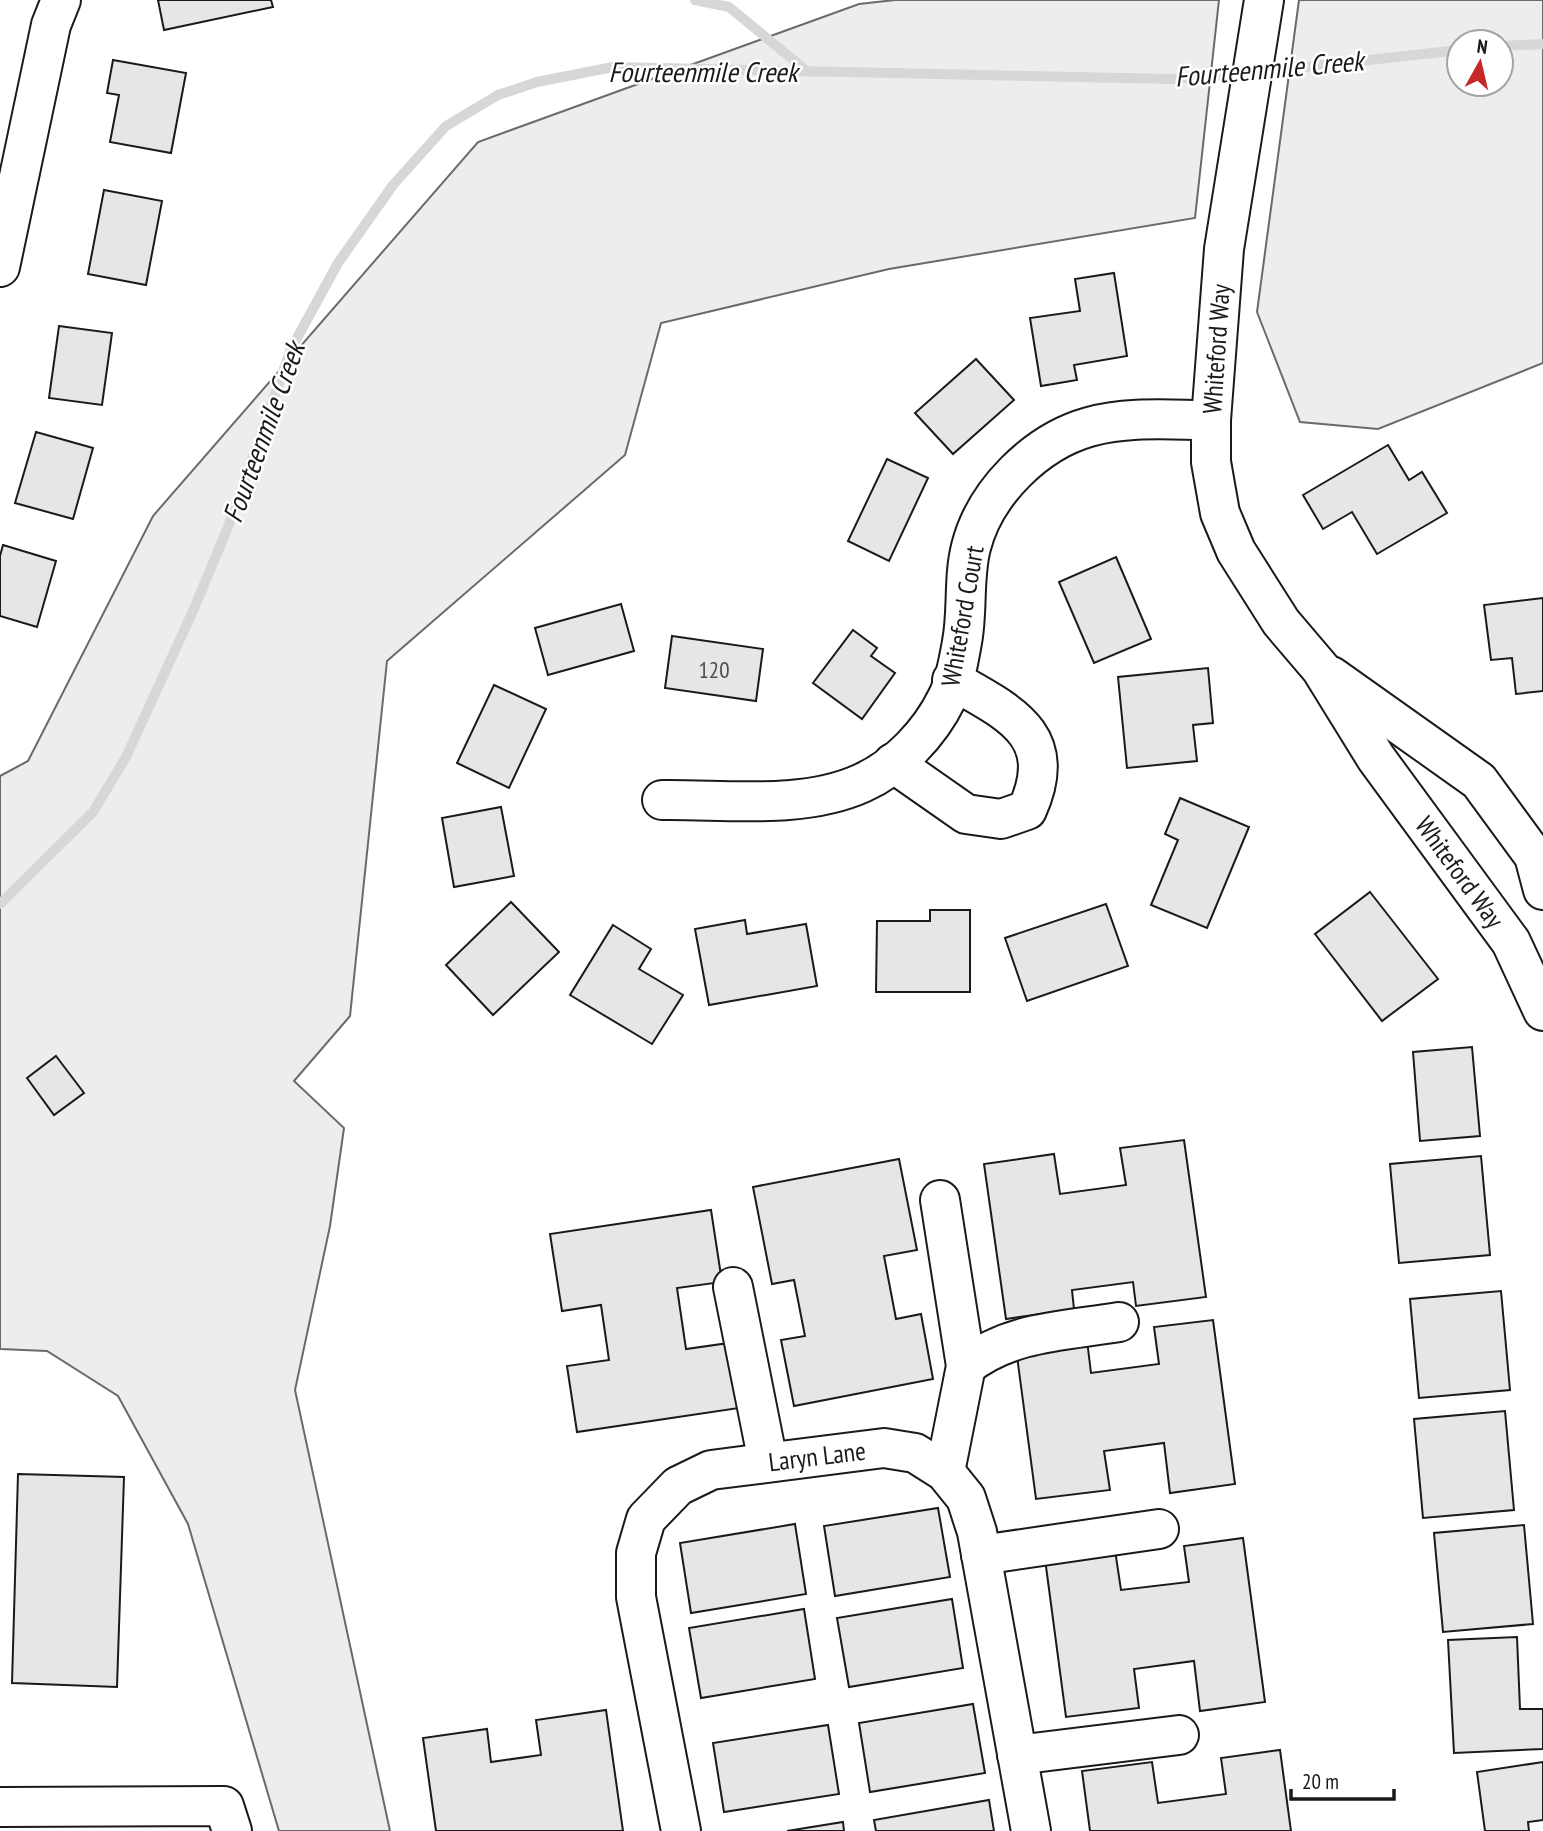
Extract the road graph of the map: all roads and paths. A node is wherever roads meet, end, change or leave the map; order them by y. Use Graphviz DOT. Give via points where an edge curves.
graph roads {
  1 [pos="61,0"];
  2 [pos="1264,0"];
  3 [pos="5,216"];
  4 [pos="0,267"];
  5 [pos="1211,420"];
  6 [pos="1321,669"];
  7 [pos="952,680"];
  8 [pos="892,763"];
  9 [pos="663,800"];
  10 [pos="1543,890"];
  11 [pos="1543,1011"];
  12 [pos="940,1200"];
  13 [pos="733,1287"];
  14 [pos="1119,1322"];
  15 [pos="966,1366"];
  16 [pos="768,1462"];
  17 [pos="945,1472"];
  18 [pos="1159,1529"];
  19 [pos="981,1555"];
  20 [pos="1179,1735"];
  21 [pos="1017,1755"];
  22 [pos="0,1807"];
  23 [pos="232,1831"];
  24 [pos="681,1831"];
  25 [pos="1031,1831"];
  1 -- 3 [label="street"];
  2 -- 5 [label="street, Whiteford Way" via="1224,249"];
  3 -- 4 [label="street"];
  5 -- 6 [label="street, Whiteford Way" via="1211,462 1220,513 1236,551 1280,622"];
  5 -- 7 [label="street, Whiteford Court" via="1129,420 1089,427 1054,441 1020,467 989,506 971,545 962,641"];
  6 -- 10 [label="street, Whiteford Way" via="1479,781 1534,856"];
  6 -- 11 [label="street, Whiteford Way" via="1376,758 1511,943"];
  7 -- 8 [label="street, Whiteford Court" via="948,698 911,751"];
  7 -- 8 [label="street" via="998,706 1026,730 1039,758 1038,786 1027,810 1001,819 966,814"];
  8 -- 9 [label="street, Whiteford Court" via="864,783 829,795"];
  12 -- 15 [label="street"];
  13 -- 16 [label="street"];
  14 -- 15 [label="street" via="1006,1341"];
  15 -- 17 [label="street"];
  16 -- 17 [label="street, Laryn Lane" via="884,1448 915,1453"];
  16 -- 24 [label="street, Laryn Lane" via="711,1470 677,1486 646,1519 636,1553 636,1597"];
  17 -- 19 [label="street, Laryn Lane" via="966,1498"];
  18 -- 19 [label="street"];
  19 -- 21 [label="street, Laryn Lane"];
  20 -- 21 [label="street"];
  21 -- 25 [label="street, Laryn Lane"];
  22 -- 23 [label="street" via="224,1806"];
}
